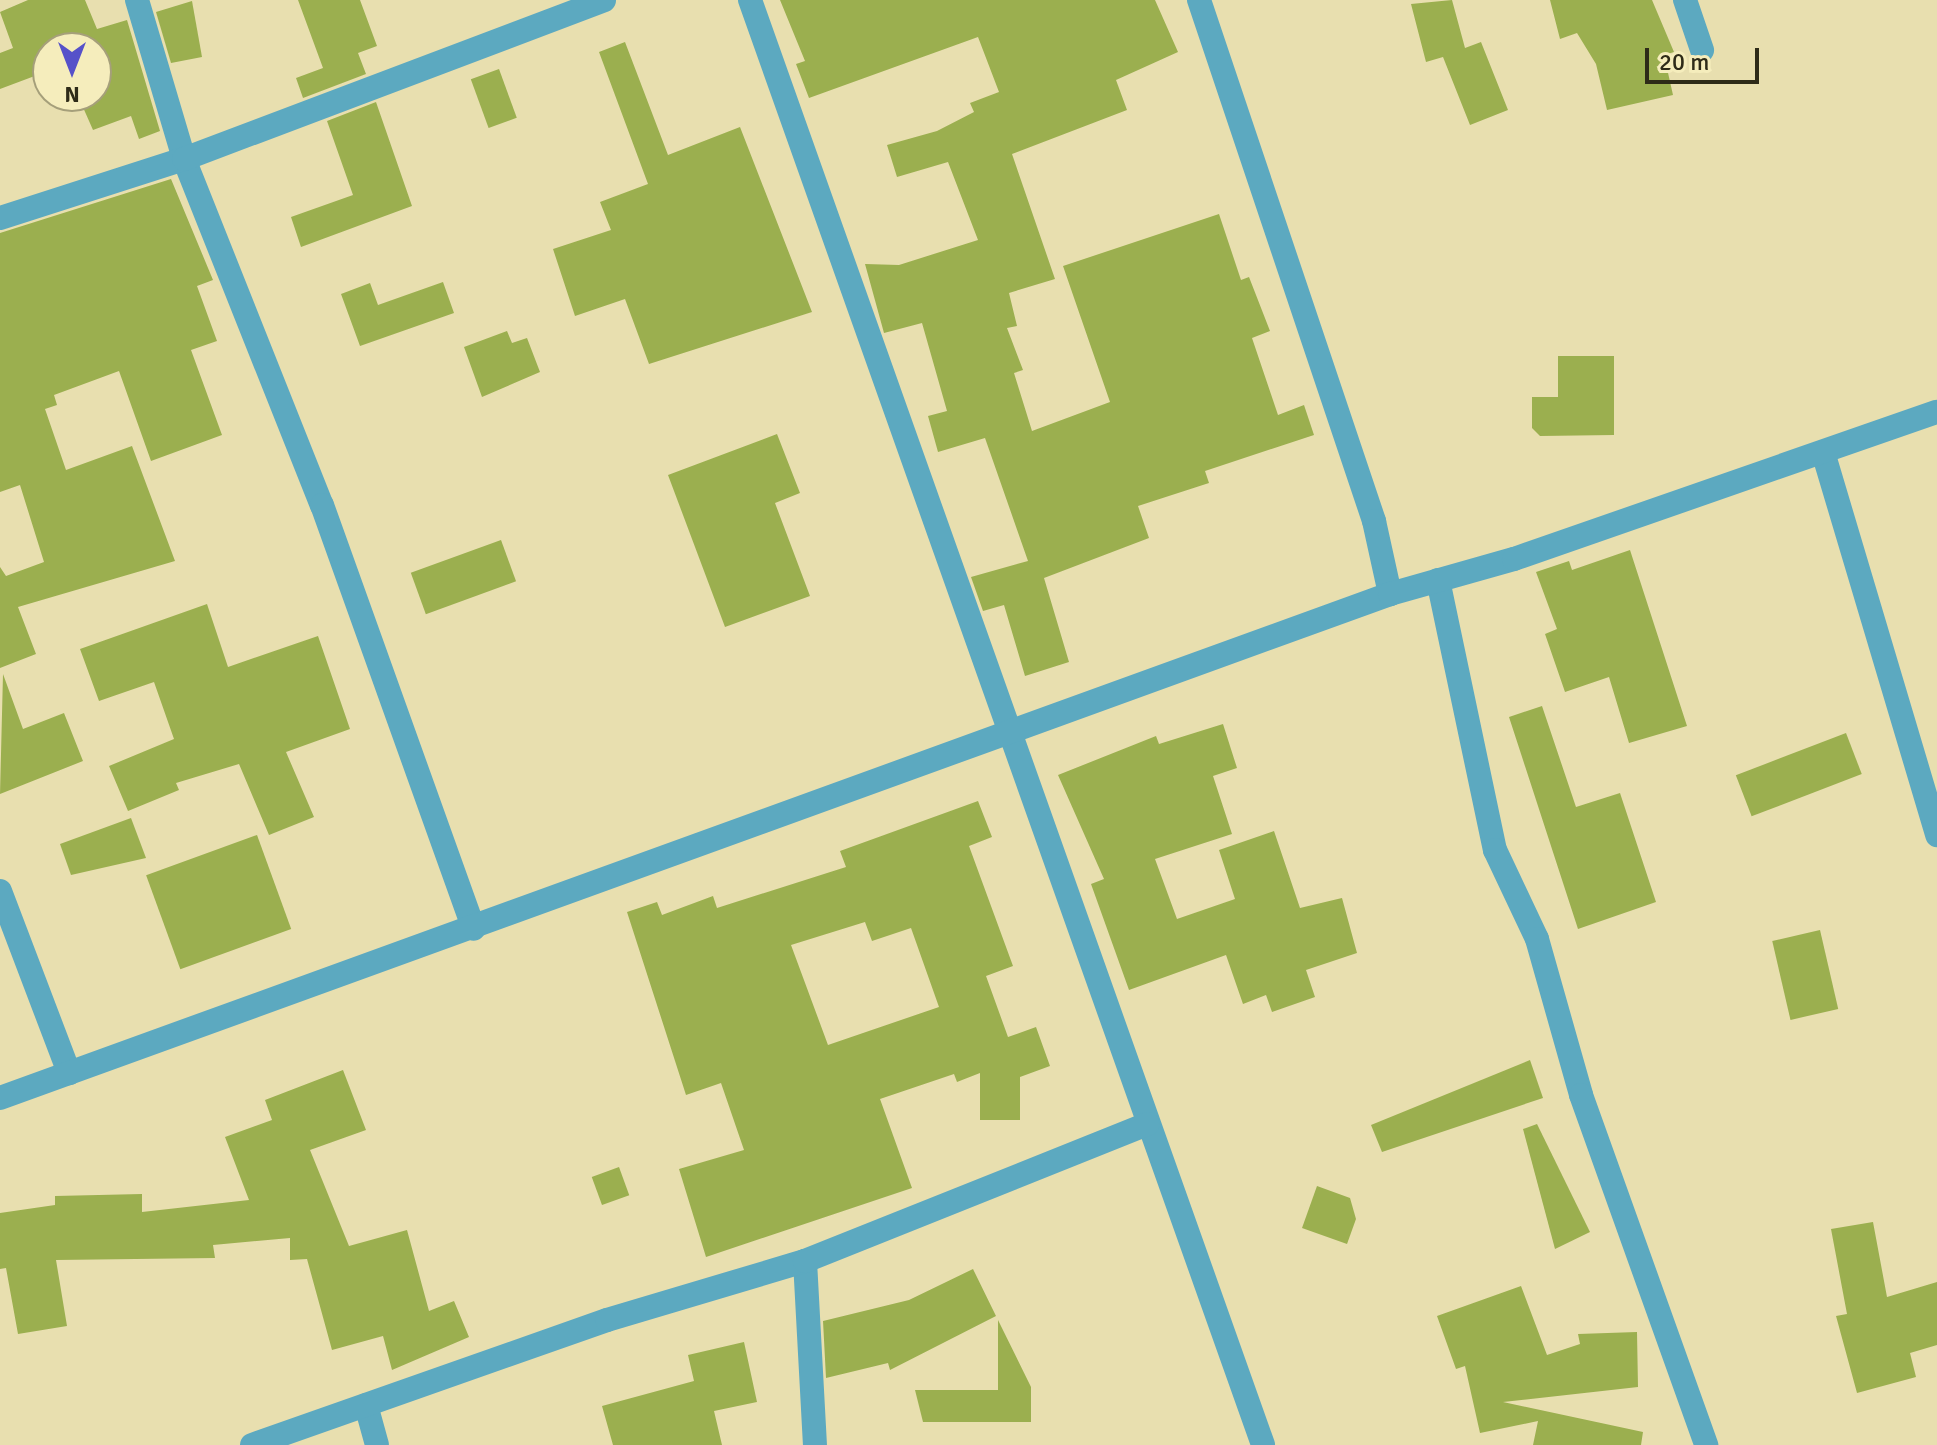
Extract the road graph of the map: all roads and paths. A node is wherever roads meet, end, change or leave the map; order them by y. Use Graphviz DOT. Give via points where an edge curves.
graph roads {
  1 [pos="137,0"];
  2 [pos="604,0"];
  3 [pos="750,0"];
  4 [pos="1199,0"];
  5 [pos="1685,0"];
  6 [pos="1702,50"];
  7 [pos="184,159"];
  8 [pos="0,218"];
  9 [pos="1937,412"];
  10 [pos="1823,452"];
  11 [pos="1438,580"];
  12 [pos="1390,594"];
  13 [pos="1009,738"];
  14 [pos="1937,835"];
  15 [pos="0,891"];
  16 [pos="474,929"];
  17 [pos="69,1073"];
  18 [pos="0,1098"];
  19 [pos="1148,1124"];
  20 [pos="805,1261"];
  21 [pos="366,1405"];
  22 [pos="252,1445"];
  23 [pos="377,1445"];
  24 [pos="815,1445"];
  25 [pos="1263,1445"];
  26 [pos="1706,1445"];
  1 -- 7 [label="street"];
  2 -- 7 [label="street"];
  3 -- 13 [label="street"];
  4 -- 12 [label="street" via="1374,521"];
  5 -- 6 [label="street"];
  7 -- 8 [label="street"];
  7 -- 16 [label="street" via="322,505"];
  9 -- 10 [label="street"];
  10 -- 11 [label="street"];
  10 -- 14 [label="street"];
  11 -- 12 [label="street"];
  11 -- 26 [label="street" via="1495,850 1537,939 1581,1095"];
  12 -- 13 [label="street"];
  13 -- 16 [label="street"];
  13 -- 19 [label="street"];
  15 -- 17 [label="street"];
  16 -- 17 [label="street"];
  17 -- 18 [label="street"];
  19 -- 20 [label="street"];
  19 -- 25 [label="street"];
  20 -- 21 [label="street" via="607,1320"];
  20 -- 24 [label="street"];
  21 -- 22 [label="street"];
  21 -- 23 [label="street"];
}
